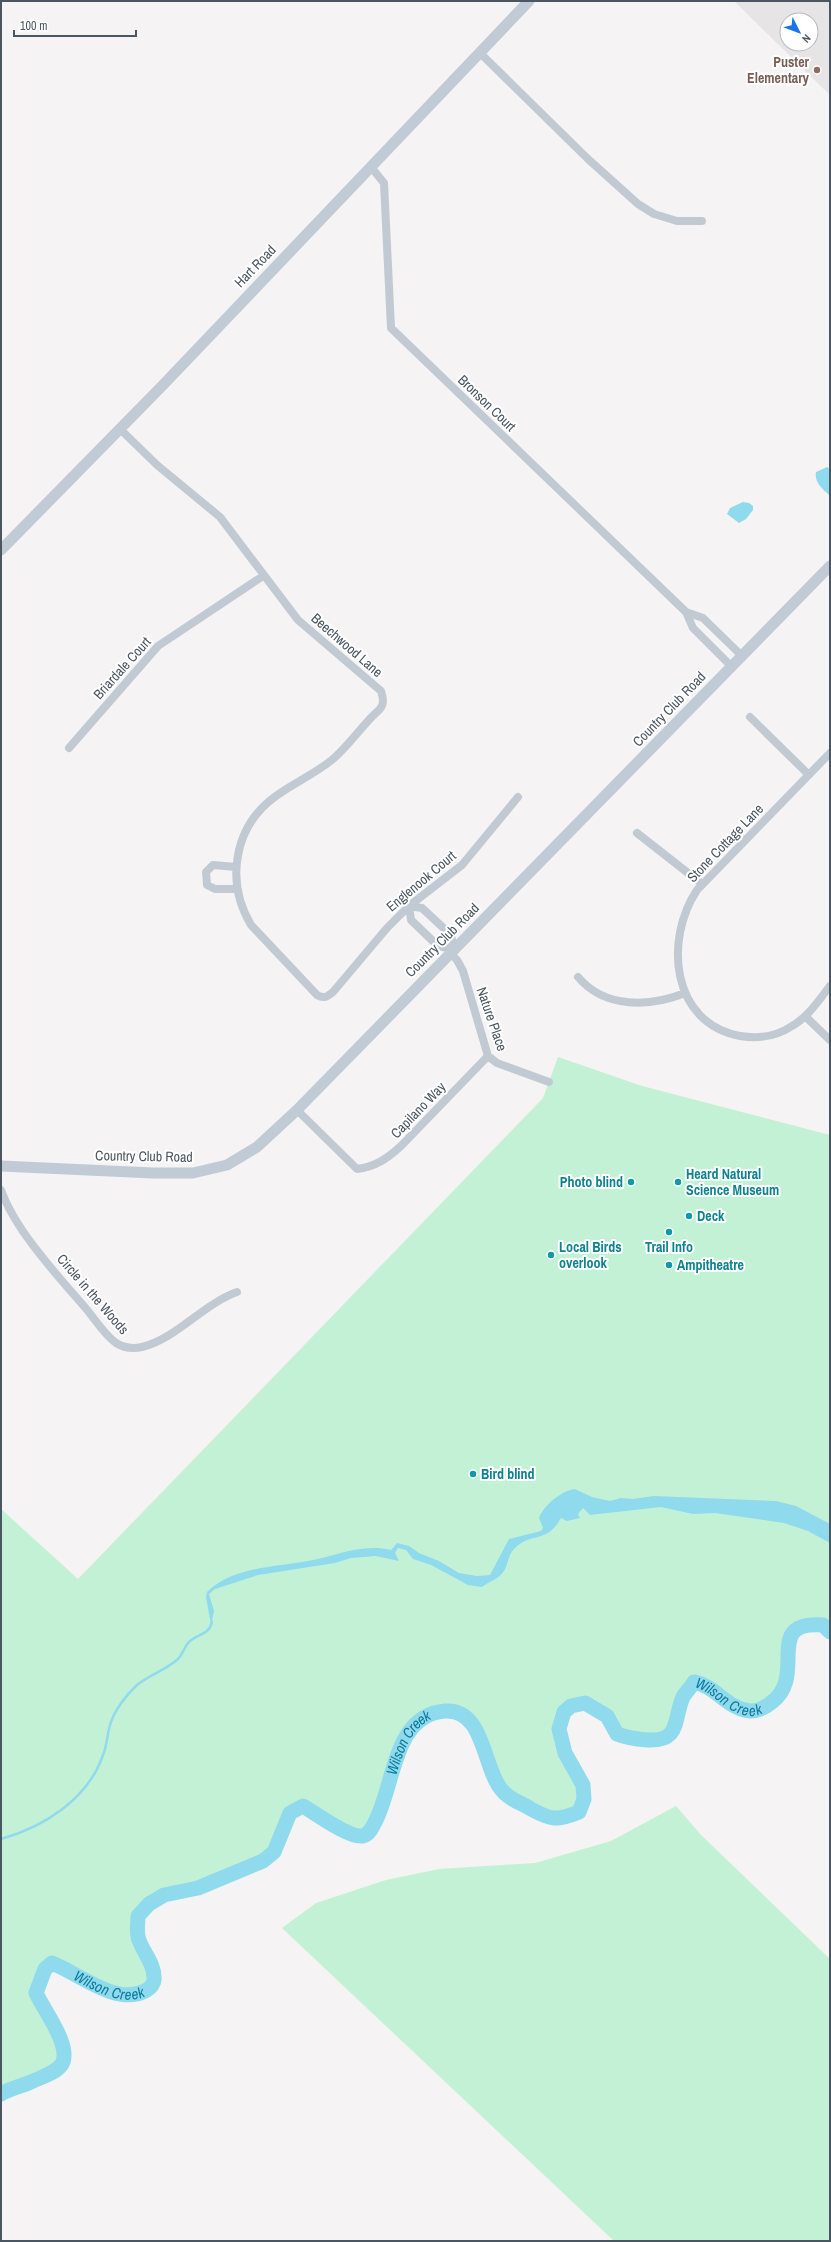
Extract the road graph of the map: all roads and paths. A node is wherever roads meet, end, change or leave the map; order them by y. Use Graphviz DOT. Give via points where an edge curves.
graph roads {
  1 [pos="529,1"];
  2 [pos="480,53"];
  3 [pos="371,167"];
  4 [pos="702,221"];
  5 [pos="120,429"];
  6 [pos="1,550"];
  7 [pos="830,566"];
  8 [pos="263,576"];
  9 [pos="686,612"];
  10 [pos="742,656"];
  11 [pos="731,666"];
  12 [pos="750,716"];
  13 [pos="69,748"];
  14 [pos="830,752"];
  15 [pos="809,775"];
  16 [pos="518,797"];
  17 [pos="637,834"];
  18 [pos="236,867"];
  19 [pos="702,884"];
  20 [pos="237,889"];
  21 [pos="409,906"];
  22 [pos="452,951"];
  23 [pos="578,977"];
  24 [pos="830,986"];
  25 [pos="685,993"];
  26 [pos="321,998"];
  27 [pos="805,1016"];
  28 [pos="830,1040"];
  29 [pos="488,1056"];
  30 [pos="549,1082"];
  31 [pos="296,1110"];
  32 [pos="1,1166"];
  33 [pos="1,1190"];
  34 [pos="237,1292"];
  1 -- 2 [label="main road, Hart Road"];
  2 -- 3 [label="main road, Hart Road"];
  2 -- 4 [label="street" via="588,159 638,204 654,214 677,221"];
  3 -- 5 [label="main road, Hart Road"];
  3 -- 9 [label="street, Bronson Court" via="384,183 391,328"];
  5 -- 6 [label="main road, Hart Road"];
  5 -- 8 [label="street, Beechwood Lane" via="157,465 220,517"];
  7 -- 10 [label="main road, Country Club Road"];
  8 -- 13 [label="street, Briardale Court" via="158,646"];
  8 -- 18 [label="street, Beechwood Lane" via="298,620 381,691 384,700 382,708 344,749 312,775 277,795 259,810 243,834"];
  9 -- 10 [label="street, Bronson Court" via="703,618"];
  9 -- 11 [label="street, Bronson Court" via="693,628"];
  10 -- 11 [label="main road, Country Club Road"];
  11 -- 22 [label="main road, Country Club Road"];
  12 -- 15 [label="street"];
  14 -- 15 [label="street, Stone Cottage Lane"];
  15 -- 19 [label="street, Stone Cottage Lane"];
  16 -- 21 [label="street, Englenook Court" via="462,865"];
  17 -- 19 [label="street"];
  18 -- 20 [label="street, Beechwood Lane"];
  18 -- 20 [label="street" via="213,865 206,872 207,884 215,889"];
  19 -- 25 [label="street, Stone Cottage Lane" via="686,909 679,935 678,966"];
  20 -- 26 [label="street, Beechwood Lane" via="251,925"];
  21 -- 22 [label="street" via="411,920 438,946"];
  21 -- 22 [label="street, Nature Place" via="422,908 451,935"];
  21 -- 26 [label="street, Englenook Court" via="387,928 344,981 327,997"];
  22 -- 29 [label="street, Nature Place" via="463,972"];
  22 -- 31 [label="main road, Country Club Road"];
  23 -- 25 [label="street" via="594,992 628,1003 652,1003"];
  24 -- 27 [label="street, Stone Cottage Lane"];
  25 -- 27 [label="street, Stone Cottage Lane" via="690,1004 705,1020 737,1035 772,1035 791,1027"];
  27 -- 28 [label="street"];
  29 -- 30 [label="street, Nature Place" via="497,1063"];
  29 -- 31 [label="street, Capilano Way" via="401,1146 376,1164 357,1169"];
  31 -- 32 [label="main road, Country Club Road" via="257,1147 227,1165 193,1173"];
  33 -- 34 [label="street, Circle in the Woods" via="16,1221 60,1278 111,1338 122,1346 136,1348 155,1342 222,1298"];
}
